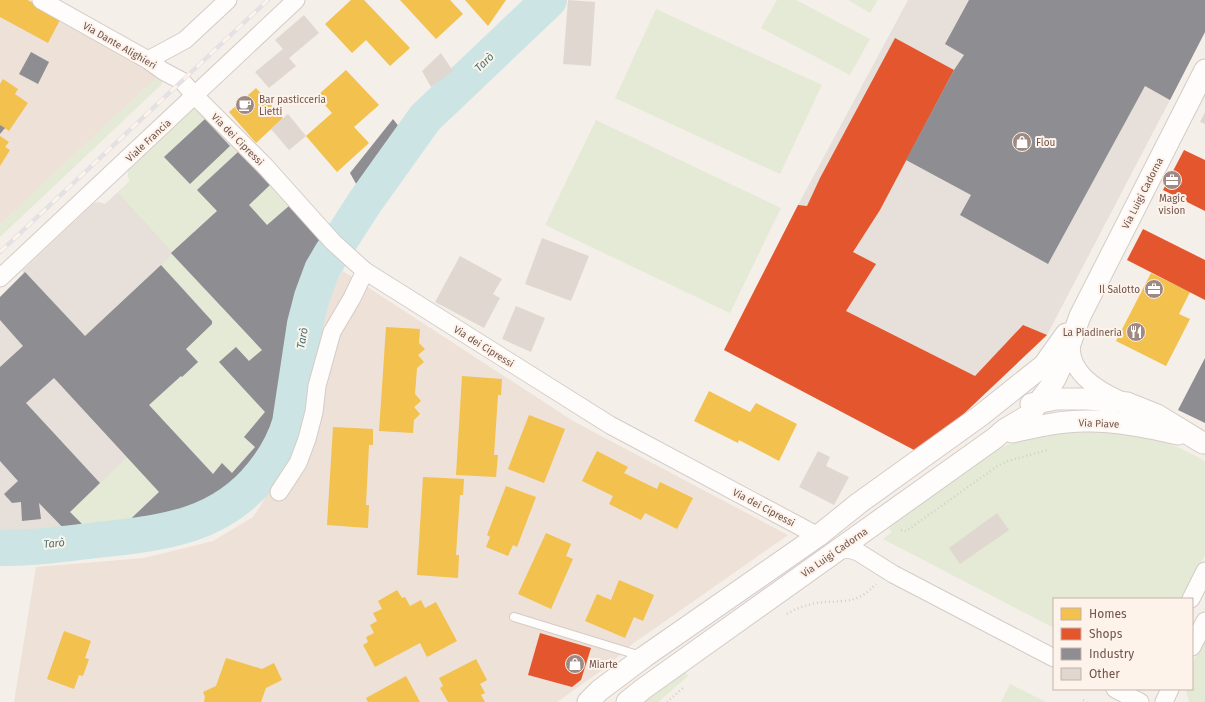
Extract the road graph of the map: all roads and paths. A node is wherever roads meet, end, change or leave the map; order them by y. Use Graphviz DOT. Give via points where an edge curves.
graph roads {
  1 [pos="41,0"];
  2 [pos="228,0"];
  3 [pos="296,0"];
  4 [pos="148,60"];
  5 [pos="1205,70"];
  6 [pos="195,96"];
  7 [pos="365,271"];
  8 [pos="0,278"];
  9 [pos="1080,316"];
  10 [pos="1072,336"];
  11 [pos="1040,402"];
  12 [pos="1127,403"];
  13 [pos="980,416"];
  14 [pos="995,438"];
  15 [pos="1204,444"];
  16 [pos="279,492"];
  17 [pos="818,536"];
  18 [pos="831,554"];
  19 [pos="1205,571"];
  20 [pos="1192,598"];
  21 [pos="514,616"];
  22 [pos="1205,621"];
  23 [pos="1193,645"];
  24 [pos="644,657"];
  25 [pos="1053,657"];
  26 [pos="1116,690"];
  27 [pos="1145,690"];
  28 [pos="1170,690"];
  29 [pos="1083,700"];
  30 [pos="588,702"];
  31 [pos="627,702"];
  32 [pos="1087,702"];
  33 [pos="1139,702"];
  34 [pos="1164,702"];
  1 -- 4 [label="street, Via Dante Alighieri"];
  2 -- 4 [label="street" via="185,40"];
  3 -- 6 [label="street, Viale Francia"];
  4 -- 6 [label="street, Via Dante Alighieri" via="182,81"];
  5 -- 9 [label="street, Via Luigi Cadorna"];
  6 -- 7 [label="street, Via dei Cipressi" via="265,166 333,242"];
  6 -- 8 [label="street, Viale Francia"];
  7 -- 16 [label="street" via="332,332 317,386 307,439 298,463"];
  7 -- 17 [label="street, Via dei Cipressi" via="610,425"];
  9 -- 10 [label="street, Via Luigi Cadorna"];
  9 -- 13 [label="street, Via Luigi Cadorna" via="1044,365"];
  10 -- 11 [label="street, Via Luigi Cadorna" via="1061,367"];
  10 -- 12 [label="street, Via Piave" via="1072,355 1084,377 1094,386"];
  11 -- 12 [label="street, Via Piave" via="1088,399"];
  11 -- 13 [label="street, Via Luigi Cadorna"];
  11 -- 14 [label="street, Via Luigi Cadorna" via="1029,415"];
  12 -- 15 [label="street, Via Piave" via="1157,415"];
  13 -- 17 [label="street, Via Luigi Cadorna" via="859,503"];
  14 -- 15 [label="street, Via Piave" via="1042,426 1085,421 1157,429 1181,434"];
  14 -- 18 [label="street, Via Luigi Cadorna"];
  17 -- 24 [label="street, Via Luigi Cadorna"];
  18 -- 25 [label="street" via="845,549 858,552 893,574"];
  18 -- 31 [label="street, Via Luigi Cadorna"];
  19 -- 20 [label="street"];
  21 -- 24 [label="lane"];
  22 -- 23 [label="street"];
  24 -- 30 [label="street, Via Luigi Cadorna"];
  26 -- 33 [label="street"];
  27 -- 33 [label="street"];
  28 -- 34 [label="street"];
  29 -- 32 [label="path"];
}
